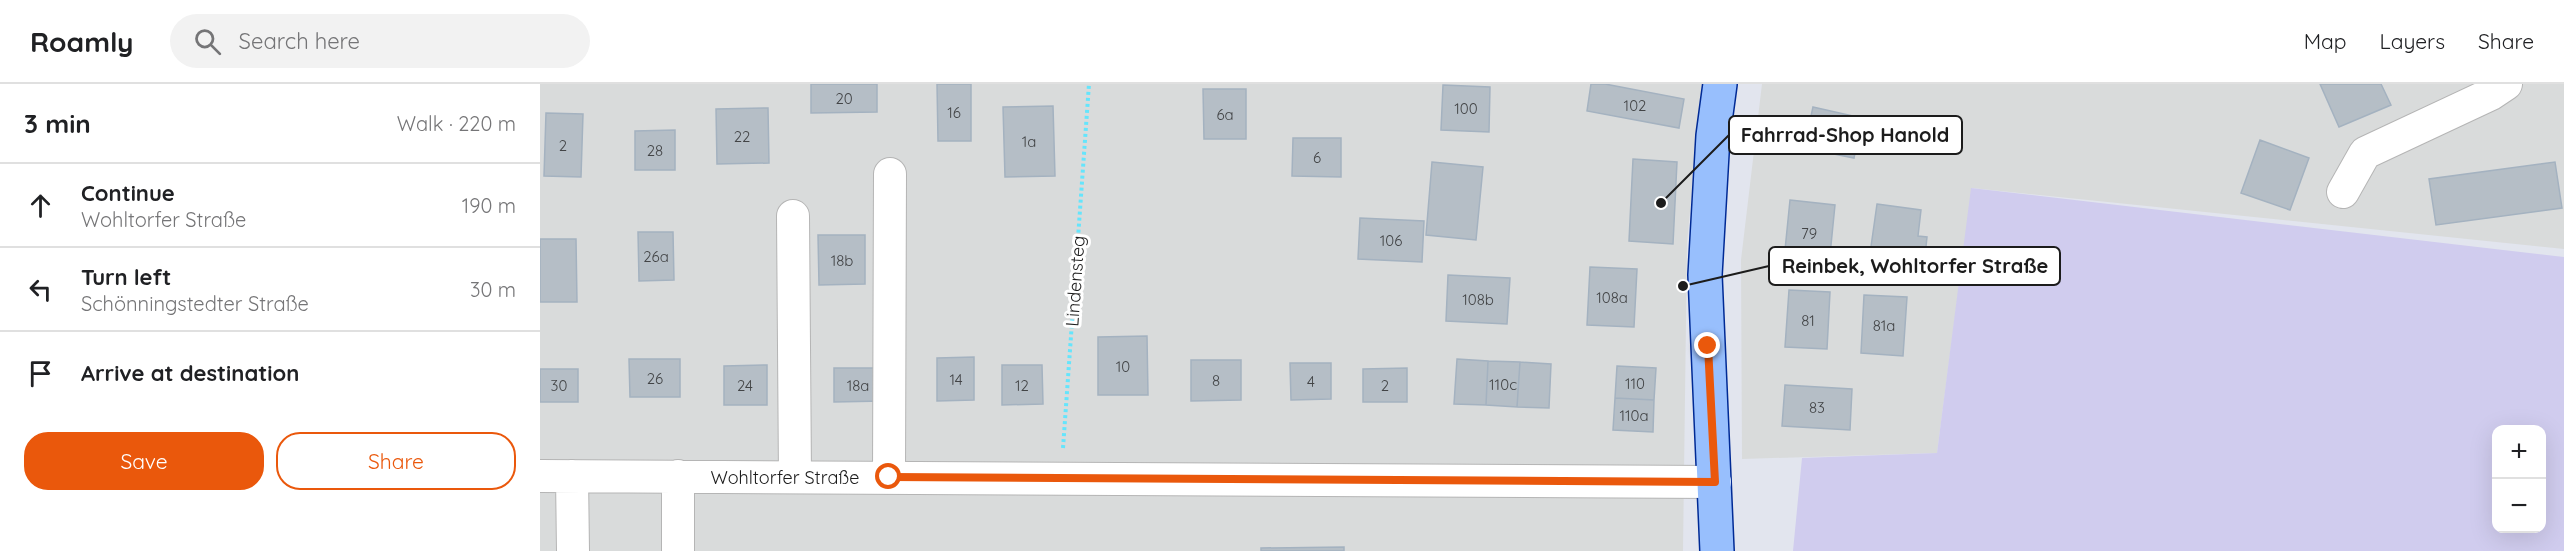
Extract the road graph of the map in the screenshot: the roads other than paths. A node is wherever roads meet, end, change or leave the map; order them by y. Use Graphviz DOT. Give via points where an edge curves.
graph roads {
  1 [pos="1720,84"];
  2 [pos="2506,84"];
  3 [pos="890,174"];
  4 [pos="2343,192"];
  5 [pos="793,216"];
  6 [pos="540,476"];
  7 [pos="572,476"];
  8 [pos="678,477"];
  9 [pos="795,477"];
  10 [pos="889,477"];
  11 [pos="1715,482"];
  12 [pos="573,551"];
  13 [pos="678,551"];
  14 [pos="1717,551"];
  1 -- 11 [label="main road" via="1705,275"];
  2 -- 4 [label="street" via="2365,153"];
  3 -- 10 [label="street"];
  5 -- 9 [label="street"];
  6 -- 7 [label="street, Wohltorfer Straße"];
  7 -- 8 [label="street, Wohltorfer Straße"];
  7 -- 12 [label="street"];
  8 -- 9 [label="street, Wohltorfer Straße"];
  8 -- 13 [label="street"];
  9 -- 10 [label="street, Wohltorfer Straße"];
  10 -- 11 [label="street, Wohltorfer Straße"];
  11 -- 14 [label="main road"];
}
